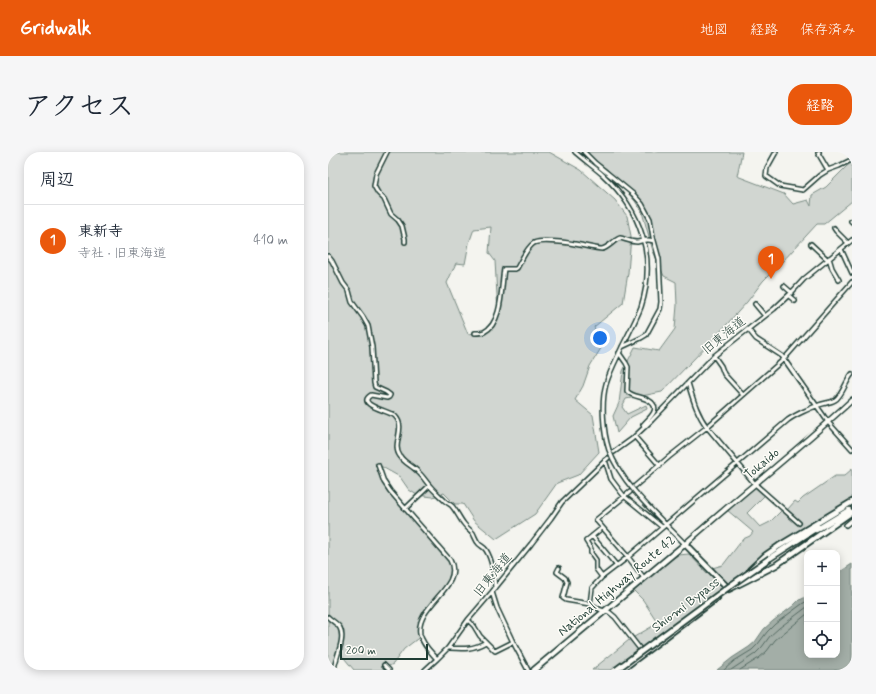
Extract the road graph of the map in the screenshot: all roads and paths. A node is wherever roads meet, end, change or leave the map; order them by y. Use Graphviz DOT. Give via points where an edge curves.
graph roads {
  1 [pos="387,152"];
  2 [pos="575,152"];
  3 [pos="584,152"];
  4 [pos="776,152"];
  5 [pos="819,152"];
  6 [pos="850,161"];
  7 [pos="828,170"];
  8 [pos="834,228"];
  9 [pos="644,240"];
  10 [pos="852,240"];
  11 [pos="654,241"];
  12 [pos="405,242"];
  13 [pos="848,243"];
  14 [pos="811,244"];
  15 [pos="841,249"];
  16 [pos="328,256"];
  17 [pos="828,259"];
  18 [pos="852,273"];
  19 [pos="839,280"];
  20 [pos="852,282"];
  21 [pos="784,286"];
  22 [pos="792,293"];
  23 [pos="789,296"];
  24 [pos="795,301"];
  25 [pos="755,304"];
  26 [pos="765,316"];
  27 [pos="748,329"];
  28 [pos="475,333"];
  29 [pos="622,347"];
  30 [pos="619,354"];
  31 [pos="714,356"];
  32 [pos="784,359"];
  33 [pos="852,374"];
  34 [pos="688,383"];
  35 [pos="743,395"];
  36 [pos="852,400"];
  37 [pos="818,405"];
  38 [pos="828,422"];
  39 [pos="645,427"];
  40 [pos="707,427"];
  41 [pos="635,436"];
  42 [pos="852,449"];
  43 [pos="614,452"];
  44 [pos="737,464"];
  45 [pos="378,465"];
  46 [pos="660,466"];
  47 [pos="755,484"];
  48 [pos="429,486"];
  49 [pos="636,486"];
  50 [pos="630,492"];
  51 [pos="624,496"];
  52 [pos="852,502"];
  53 [pos="852,507"];
  54 [pos="405,508"];
  55 [pos="852,512"];
  56 [pos="852,520"];
  57 [pos="799,522"];
  58 [pos="666,524"];
  59 [pos="846,525"];
  60 [pos="662,527"];
  61 [pos="602,528"];
  62 [pos="592,536"];
  63 [pos="685,544"];
  64 [pos="628,557"];
  65 [pos="617,566"];
  66 [pos="559,568"];
  67 [pos="602,578"];
  68 [pos="644,578"];
  69 [pos="495,588"];
  70 [pos="729,589"];
  71 [pos="492,592"];
  72 [pos="590,604"];
  73 [pos="604,611"];
  74 [pos="328,618"];
  75 [pos="468,620"];
  76 [pos="486,642"];
  77 [pos="513,642"];
  78 [pos="448,648"];
  79 [pos="640,648"];
  80 [pos="437,659"];
  81 [pos="384,665"];
  82 [pos="334,670"];
  83 [pos="389,670"];
  84 [pos="425,670"];
  85 [pos="528,670"];
  86 [pos="534,670"];
  87 [pos="616,670"];
  88 [pos="621,670"];
  1 -- 12 [label="street" via="376,174 374,186 391,214 402,226"];
  2 -- 9 [label="street" via="604,176 628,204"];
  3 -- 11 [label="street" via="642,204 650,218"];
  4 -- 7 [label="street" via="766,168 766,176 780,186 803,190"];
  5 -- 7 [label="street"];
  6 -- 7 [label="street"];
  8 -- 13 [label="street"];
  9 -- 11 [label="street"];
  9 -- 28 [label="street" via="636,242 620,238 600,249 575,244 535,242 517,268 504,269 495,321 484,332"];
  9 -- 29 [label="street" via="647,272 645,292"];
  10 -- 13 [label="street, 旧東海道"];
  11 -- 29 [label="street" via="661,280 660,309 646,335"];
  13 -- 15 [label="street, 旧東海道"];
  14 -- 17 [label="street"];
  15 -- 17 [label="street, 旧東海道"];
  15 -- 18 [label="street"];
  16 -- 48 [label="street" via="368,326 375,387 390,395 387,398 371,396 368,403 391,413 398,420 400,429 396,444 399,455 419,472"];
  17 -- 19 [label="street"];
  17 -- 22 [label="street, 旧東海道"];
  20 -- 32 [label="street"];
  21 -- 22 [label="street"];
  22 -- 23 [label="street, 旧東海道"];
  23 -- 24 [label="street"];
  23 -- 26 [label="street, 旧東海道"];
  25 -- 26 [label="street"];
  26 -- 27 [label="street, 旧東海道"];
  27 -- 31 [label="street, 旧東海道"];
  27 -- 32 [label="street" via="756,339"];
  29 -- 30 [label="street"];
  30 -- 39 [label="street" via="628,367 627,391 646,398 654,405 654,413 643,425"];
  30 -- 58 [label="street" via="606,385 603,408 609,450 634,491"];
  31 -- 34 [label="street, 旧東海道"];
  31 -- 35 [label="street" via="724,374"];
  32 -- 35 [label="street"];
  32 -- 37 [label="street"];
  33 -- 37 [label="street" via="836,400"];
  34 -- 39 [label="street, 旧東海道"];
  34 -- 40 [label="street" via="696,409"];
  35 -- 40 [label="street"];
  36 -- 38 [label="main road, Tokaido"];
  37 -- 38 [label="street"];
  37 -- 44 [label="street" via="793,416"];
  38 -- 42 [label="street"];
  38 -- 47 [label="main road, Tokaido"];
  39 -- 41 [label="street, 旧東海道"];
  40 -- 44 [label="street"];
  40 -- 46 [label="street"];
  41 -- 43 [label="street, 旧東海道"];
  41 -- 46 [label="street"];
  44 -- 47 [label="street"];
  44 -- 58 [label="street"];
  45 -- 54 [label="street" via="384,482"];
  46 -- 49 [label="street"];
  47 -- 57 [label="street"];
  47 -- 63 [label="main road, Tokaido"];
  48 -- 54 [label="street"];
  48 -- 69 [label="street" via="452,506 479,544 486,549 493,570"];
  50 -- 51 [label="street"];
  51 -- 60 [label="street"];
  51 -- 61 [label="street" via="596,520"];
  51 -- 69 [label="street, 旧東海道" via="611,479 606,459 562,502"];
  52 -- 70 [label="highway" via="766,555"];
  53 -- 87 [label="highway, Shiomi Bypass, bridge" via="770,558"];
  54 -- 80 [label="street" via="453,565 452,579 425,612 421,621 422,640"];
  55 -- 70 [label="highway" via="776,565"];
  56 -- 59 [label="street"];
  58 -- 60 [label="street"];
  58 -- 63 [label="street"];
  60 -- 64 [label="street"];
  61 -- 62 [label="street"];
  61 -- 64 [label="street"];
  62 -- 65 [label="street"];
  62 -- 67 [label="street" via="586,541 596,560 596,570"];
  63 -- 68 [label="highway, National Highway Route 42"];
  63 -- 70 [label="highway, National Highway Route 42"];
  64 -- 65 [label="street"];
  64 -- 68 [label="street"];
  65 -- 67 [label="street"];
  66 -- 72 [label="street" via="557,572 567,582 563,598"];
  67 -- 72 [label="street" via="592,588"];
  68 -- 73 [label="highway, National Highway Route 42"];
  69 -- 71 [label="street, 旧東海道"];
  70 -- 88 [label="highway"];
  71 -- 75 [label="street, 旧東海道"];
  71 -- 77 [label="street"];
  72 -- 73 [label="street"];
  73 -- 79 [label="street" via="615,617"];
  73 -- 86 [label="highway, National Highway Route 42"];
  74 -- 82 [label="street" via="340,627 342,633"];
  75 -- 76 [label="street"];
  75 -- 78 [label="street, 旧東海道"];
  76 -- 77 [label="street" via="494,651"];
  76 -- 78 [label="street" via="477,647"];
  77 -- 85 [label="street"];
  78 -- 80 [label="street, 旧東海道"];
  80 -- 84 [label="street, 旧東海道"];
  81 -- 83 [label="street"];
}
